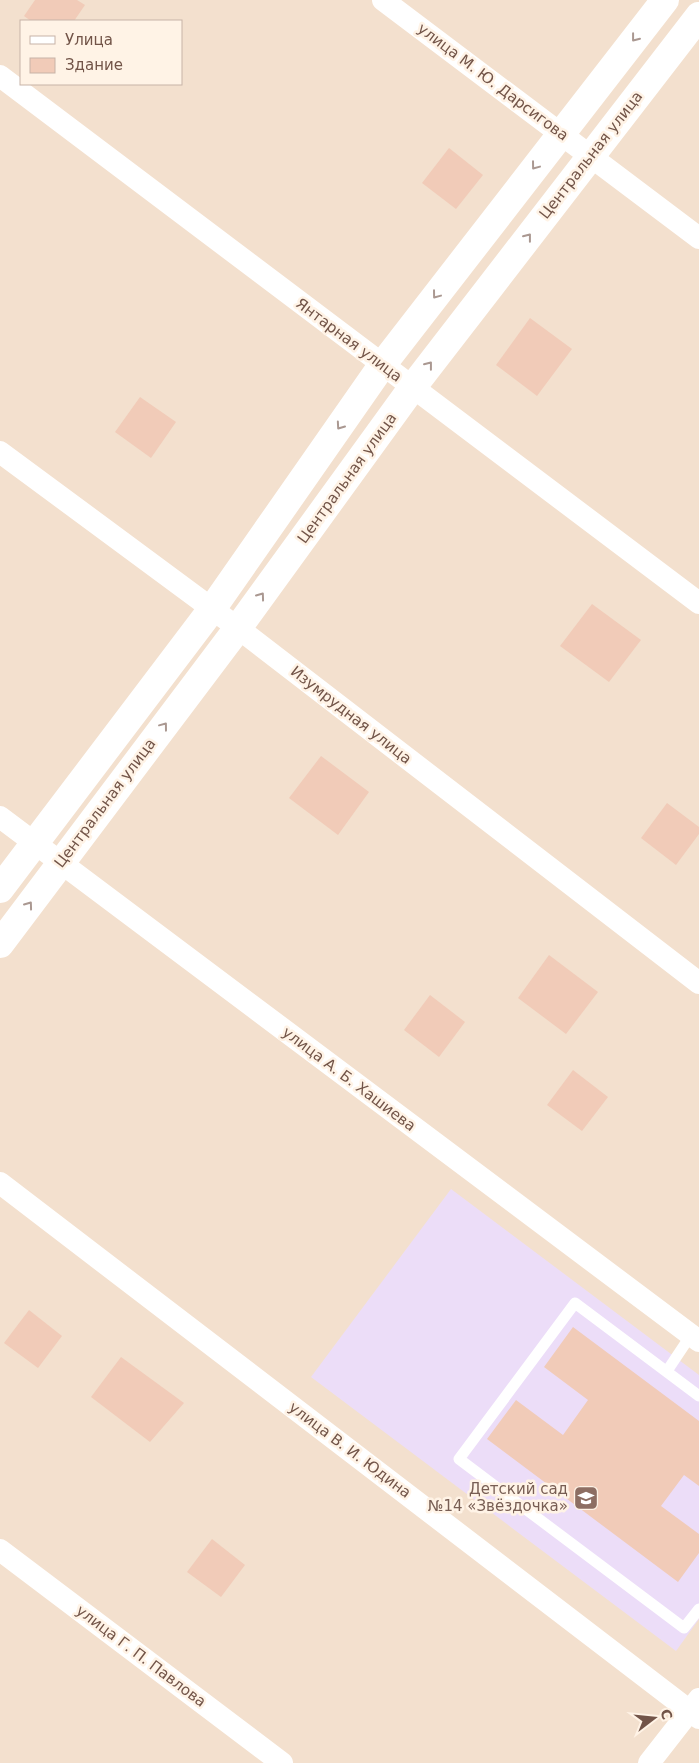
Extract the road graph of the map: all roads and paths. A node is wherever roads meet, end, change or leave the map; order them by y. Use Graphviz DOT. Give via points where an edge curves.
graph roads {
  1 [pos="383,0"];
  2 [pos="665,0"];
  3 [pos="699,16"];
  4 [pos="0,76"];
  5 [pos="561,132"];
  6 [pos="590,156"];
  7 [pos="699,238"];
  8 [pos="383,364"];
  9 [pos="412,388"];
  10 [pos="0,452"];
  11 [pos="699,603"];
  12 [pos="212,609"];
  13 [pos="238,628"];
  14 [pos="0,817"];
  15 [pos="35,842"];
  16 [pos="60,862"];
  17 [pos="0,889"];
  18 [pos="0,944"];
  19 [pos="699,983"];
  20 [pos="0,1183"];
  21 [pos="695,1338"];
  22 [pos="666,1372"];
  23 [pos="699,1396"];
  24 [pos="0,1550"];
  25 [pos="699,1608"];
  26 [pos="696,1709"];
  27 [pos="282,1763"];
  28 [pos="649,1763"];
  1 -- 5 [label="street, улица М. Ю. Дарсигова"];
  2 -- 5 [label="street, one-way"];
  3 -- 6 [label="street, Центральная улица"];
  4 -- 8 [label="street, Янтарная улица"];
  5 -- 6 [label="street, улица М. Ю. Дарсигова"];
  5 -- 8 [label="street, one-way"];
  6 -- 7 [label="street, улица М. Ю. Дарсигова"];
  9 -- 6 [label="street, Центральная улица, one-way"];
  8 -- 9 [label="street, Янтарная улица"];
  8 -- 12 [label="street, one-way"];
  9 -- 11 [label="street, Янтарная улица"];
  13 -- 9 [label="street, Центральная улица, one-way"];
  10 -- 12 [label="street, Изумрудная улица"];
  12 -- 13 [label="street, Изумрудная улица"];
  12 -- 15 [label="street"];
  16 -- 13 [label="street, Центральная улица, one-way"];
  13 -- 19 [label="street, Изумрудная улица"];
  14 -- 15 [label="street, улица А. Б. Хашиева"];
  15 -- 16 [label="street, улица А. Б. Хашиева"];
  15 -- 17 [label="street"];
  18 -- 16 [label="street, Центральная улица, one-way"];
  16 -- 21 [label="street, улица А. Б. Хашиева"];
  20 -- 26 [label="street, улица В. И. Юдина"];
  21 -- 22 [label="lane"];
  22 -- 23 [label="lane"];
  22 -- 25 [label="lane" via="575,1303 459,1459 684,1628"];
  24 -- 27 [label="street, улица Г. П. Павлова"];
  26 -- 28 [label="street"];
}
